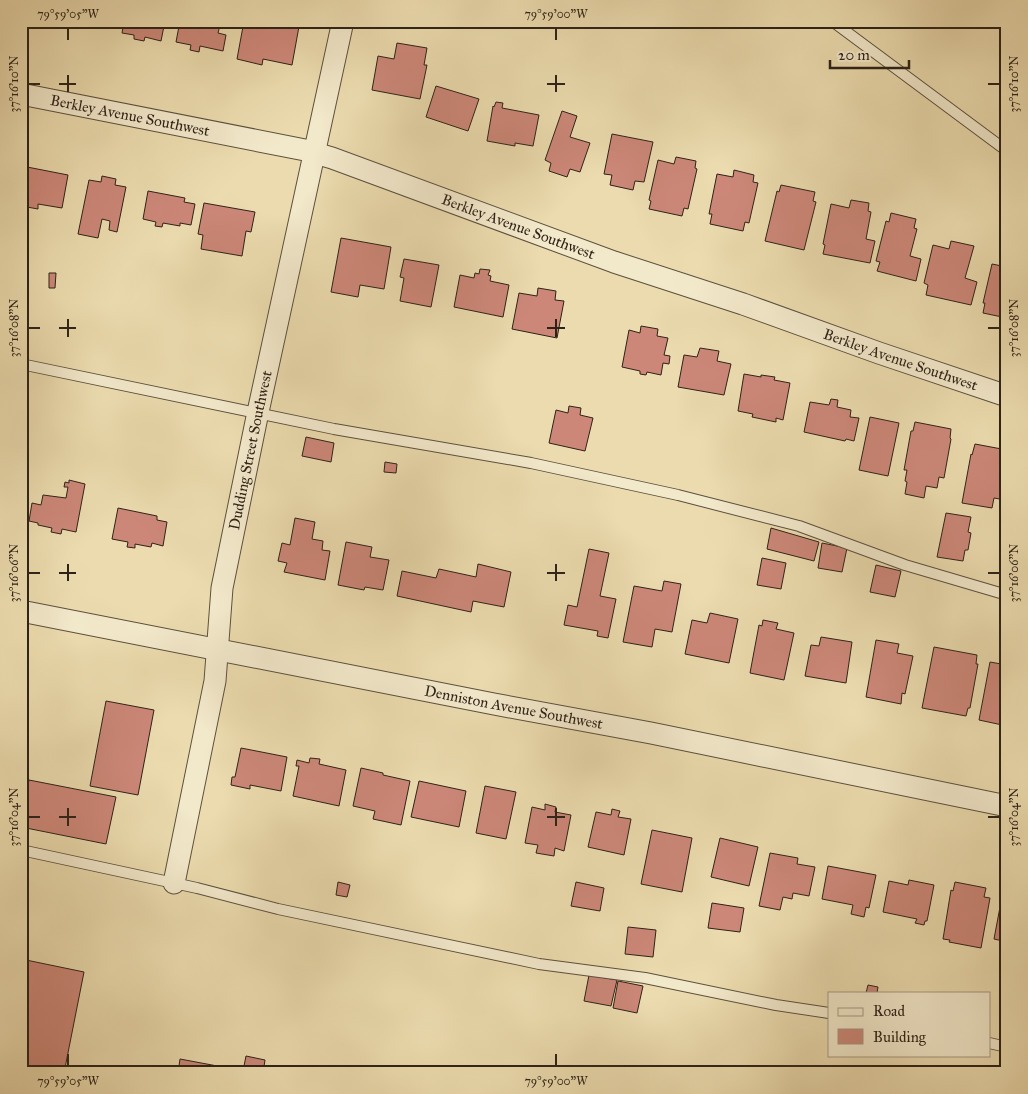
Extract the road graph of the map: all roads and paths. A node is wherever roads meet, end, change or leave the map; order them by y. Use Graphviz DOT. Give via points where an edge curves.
graph roads {
  1 [pos="343,21"];
  2 [pos="832,21"];
  3 [pos="21,94"];
  4 [pos="1007,150"];
  5 [pos="314,153"];
  6 [pos="21,364"];
  7 [pos="1007,396"];
  8 [pos="258,412"];
  9 [pos="1007,595"];
  10 [pos="21,611"];
  11 [pos="217,650"];
  12 [pos="1007,806"];
  13 [pos="21,850"];
  14 [pos="174,883"];
  15 [pos="828,1014"];
  16 [pos="990,1043"];
  17 [pos="1007,1047"];
  1 -- 5 [label="street, Dudding Street Southwest"];
  2 -- 4 [label="lane"];
  3 -- 5 [label="street, Berkley Avenue Southwest"];
  5 -- 7 [label="street, Berkley Avenue Southwest" via="614,262"];
  5 -- 8 [label="street, Dudding Street Southwest"];
  6 -- 8 [label="lane"];
  8 -- 9 [label="lane" via="678,494 799,526 905,565"];
  8 -- 11 [label="street, Dudding Street Southwest" via="222,588"];
  10 -- 11 [label="street, Denniston Avenue Southwest"];
  11 -- 12 [label="street, Denniston Avenue Southwest" via="651,733"];
  11 -- 14 [label="street, Dudding Street Southwest" via="215,681"];
  13 -- 14 [label="lane"];
  14 -- 15 [label="lane" via="278,909 539,964 645,978"];
  16 -- 17 [label="lane"];
}
